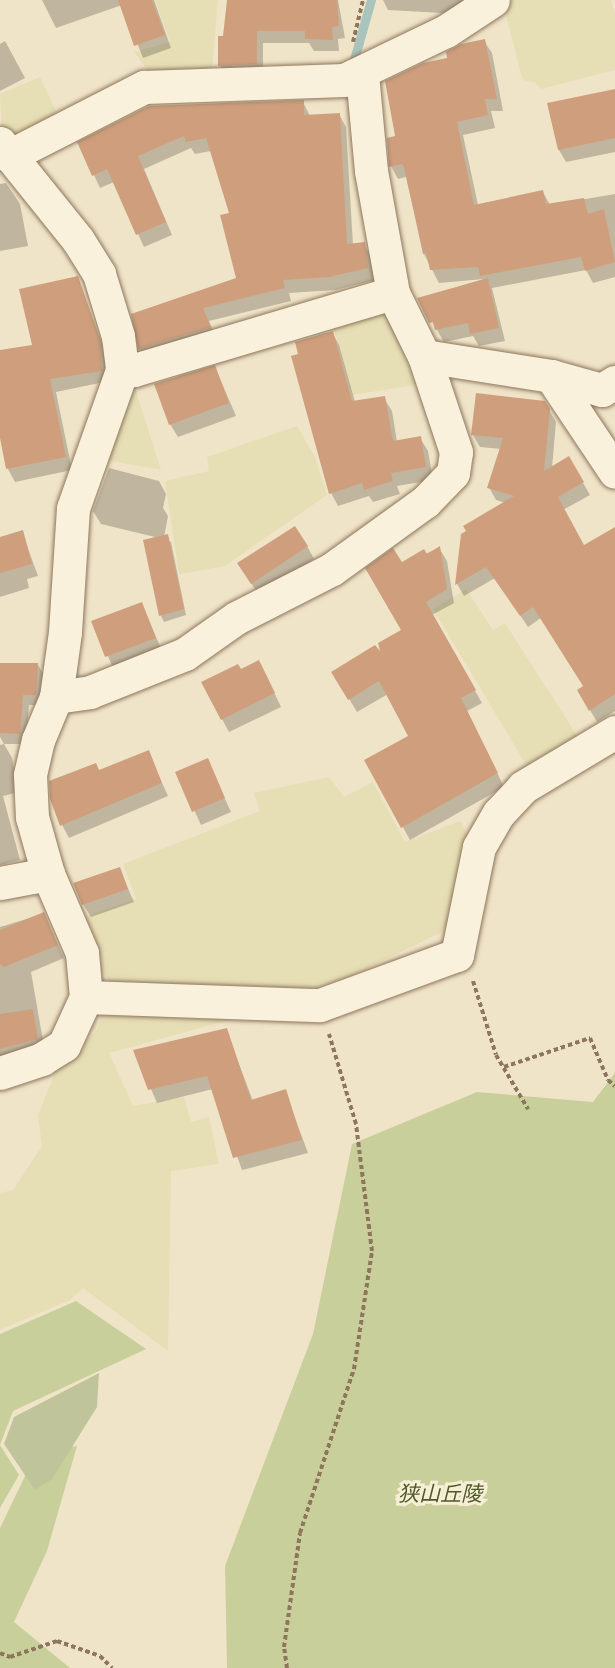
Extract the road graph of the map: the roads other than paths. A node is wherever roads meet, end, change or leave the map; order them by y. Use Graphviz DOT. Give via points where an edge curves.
graph roads {
  1 [pos="493,0"];
  2 [pos="362,74"];
  3 [pos="5,150"];
  4 [pos="393,293"];
  5 [pos="424,357"];
  6 [pos="122,370"];
  7 [pos="551,376"];
  8 [pos="615,382"];
  9 [pos="615,472"];
  10 [pos="56,697"];
  11 [pos="615,732"];
  12 [pos="48,874"];
  13 [pos="0,883"];
  14 [pos="86,997"];
  15 [pos="0,1073"];
  1 -- 2 [label="street" via="446,31"];
  2 -- 3 [label="street" via="344,80 144,87"];
  2 -- 4 [label="street" via="371,171"];
  3 -- 6 [label="street" via="78,240 99,274 118,336"];
  4 -- 5 [label="street"];
  4 -- 6 [label="street" via="134,370"];
  5 -- 7 [label="street"];
  5 -- 10 [label="street" via="456,452 453,473 441,489 332,568 236,618 185,654 90,692"];
  6 -- 10 [label="street" via="73,508"];
  7 -- 8 [label="street" via="602,390"];
  7 -- 9 [label="street"];
  10 -- 12 [label="street" via="38,740 30,775 32,817"];
  11 -- 14 [label="street" via="523,787 499,813 479,847 457,955 320,1005"];
  12 -- 13 [label="street"];
  12 -- 14 [label="street" via="82,953"];
  14 -- 15 [label="street" via="63,1045 42,1059"];
}
